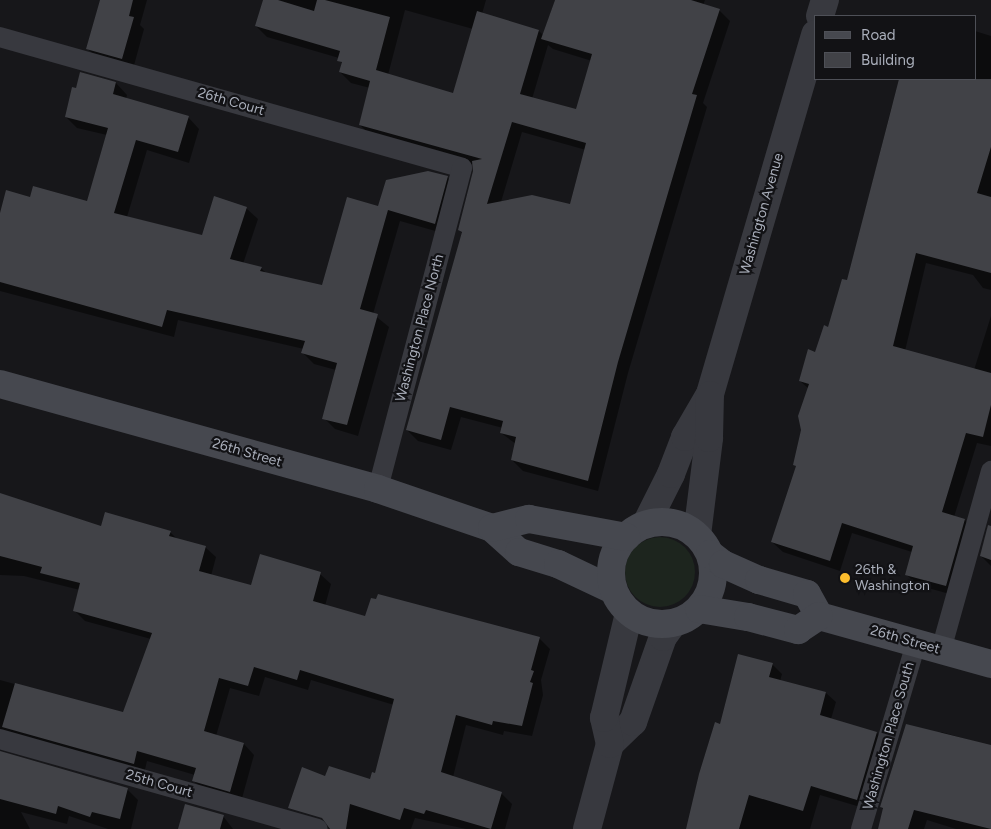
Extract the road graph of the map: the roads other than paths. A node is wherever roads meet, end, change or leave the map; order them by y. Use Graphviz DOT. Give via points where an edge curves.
graph roads {
  1 [pos="825,0"];
  2 [pos="820,15"];
  3 [pos="0,36"];
  4 [pos="814,37"];
  5 [pos="462,168"];
  6 [pos="0,384"];
  7 [pos="710,394"];
  8 [pos="991,471"];
  9 [pos="378,489"];
  10 [pos="492,528"];
  11 [pos="636,530"];
  12 [pos="703,544"];
  13 [pos="613,590"];
  14 [pos="699,608"];
  15 [pos="629,613"];
  16 [pos="819,616"];
  17 [pos="674,622"];
  18 [pos="928,646"];
  19 [pos="991,664"];
  20 [pos="0,739"];
  21 [pos="610,744"];
  22 [pos="318,829"];
  23 [pos="587,829"];
  24 [pos="862,829"];
  1 -- 2 [label="street"];
  3 -- 5 [label="lane, 26th Court"];
  4 -- 7 [label="street, Washington Avenue"];
  5 -- 9 [label="lane, Washington Place North"];
  6 -- 9 [label="street, 26th Street"];
  7 -- 11 [label="street, Washington Avenue" via="685,436 671,474"];
  7 -- 12 [label="street, Washington Avenue"];
  8 -- 18 [label="lane, Washington Place South"];
  9 -- 10 [label="street, 26th Street"];
  10 -- 11 [label="street" via="529,520"];
  10 -- 13 [label="street, 26th Street" via="518,552 558,564"];
  11 -- 12 [label="street" via="674,523"];
  11 -- 13 [label="street" via="613,556"];
  12 -- 14 [label="street" via="712,583"];
  12 -- 16 [label="street" via="722,564 807,594"];
  13 -- 15 [label="street"];
  14 -- 16 [label="street" via="798,630"];
  14 -- 17 [label="street"];
  15 -- 17 [label="street" via="658,624"];
  15 -- 21 [label="street" via="604,718"];
  16 -- 18 [label="street, 26th Street"];
  17 -- 21 [label="street" via="663,637 633,722"];
  18 -- 19 [label="street, 26th Street"];
  18 -- 24 [label="lane, Washington Place South"];
  20 -- 22 [label="lane, 25th Court"];
  21 -- 23 [label="street"];
}
